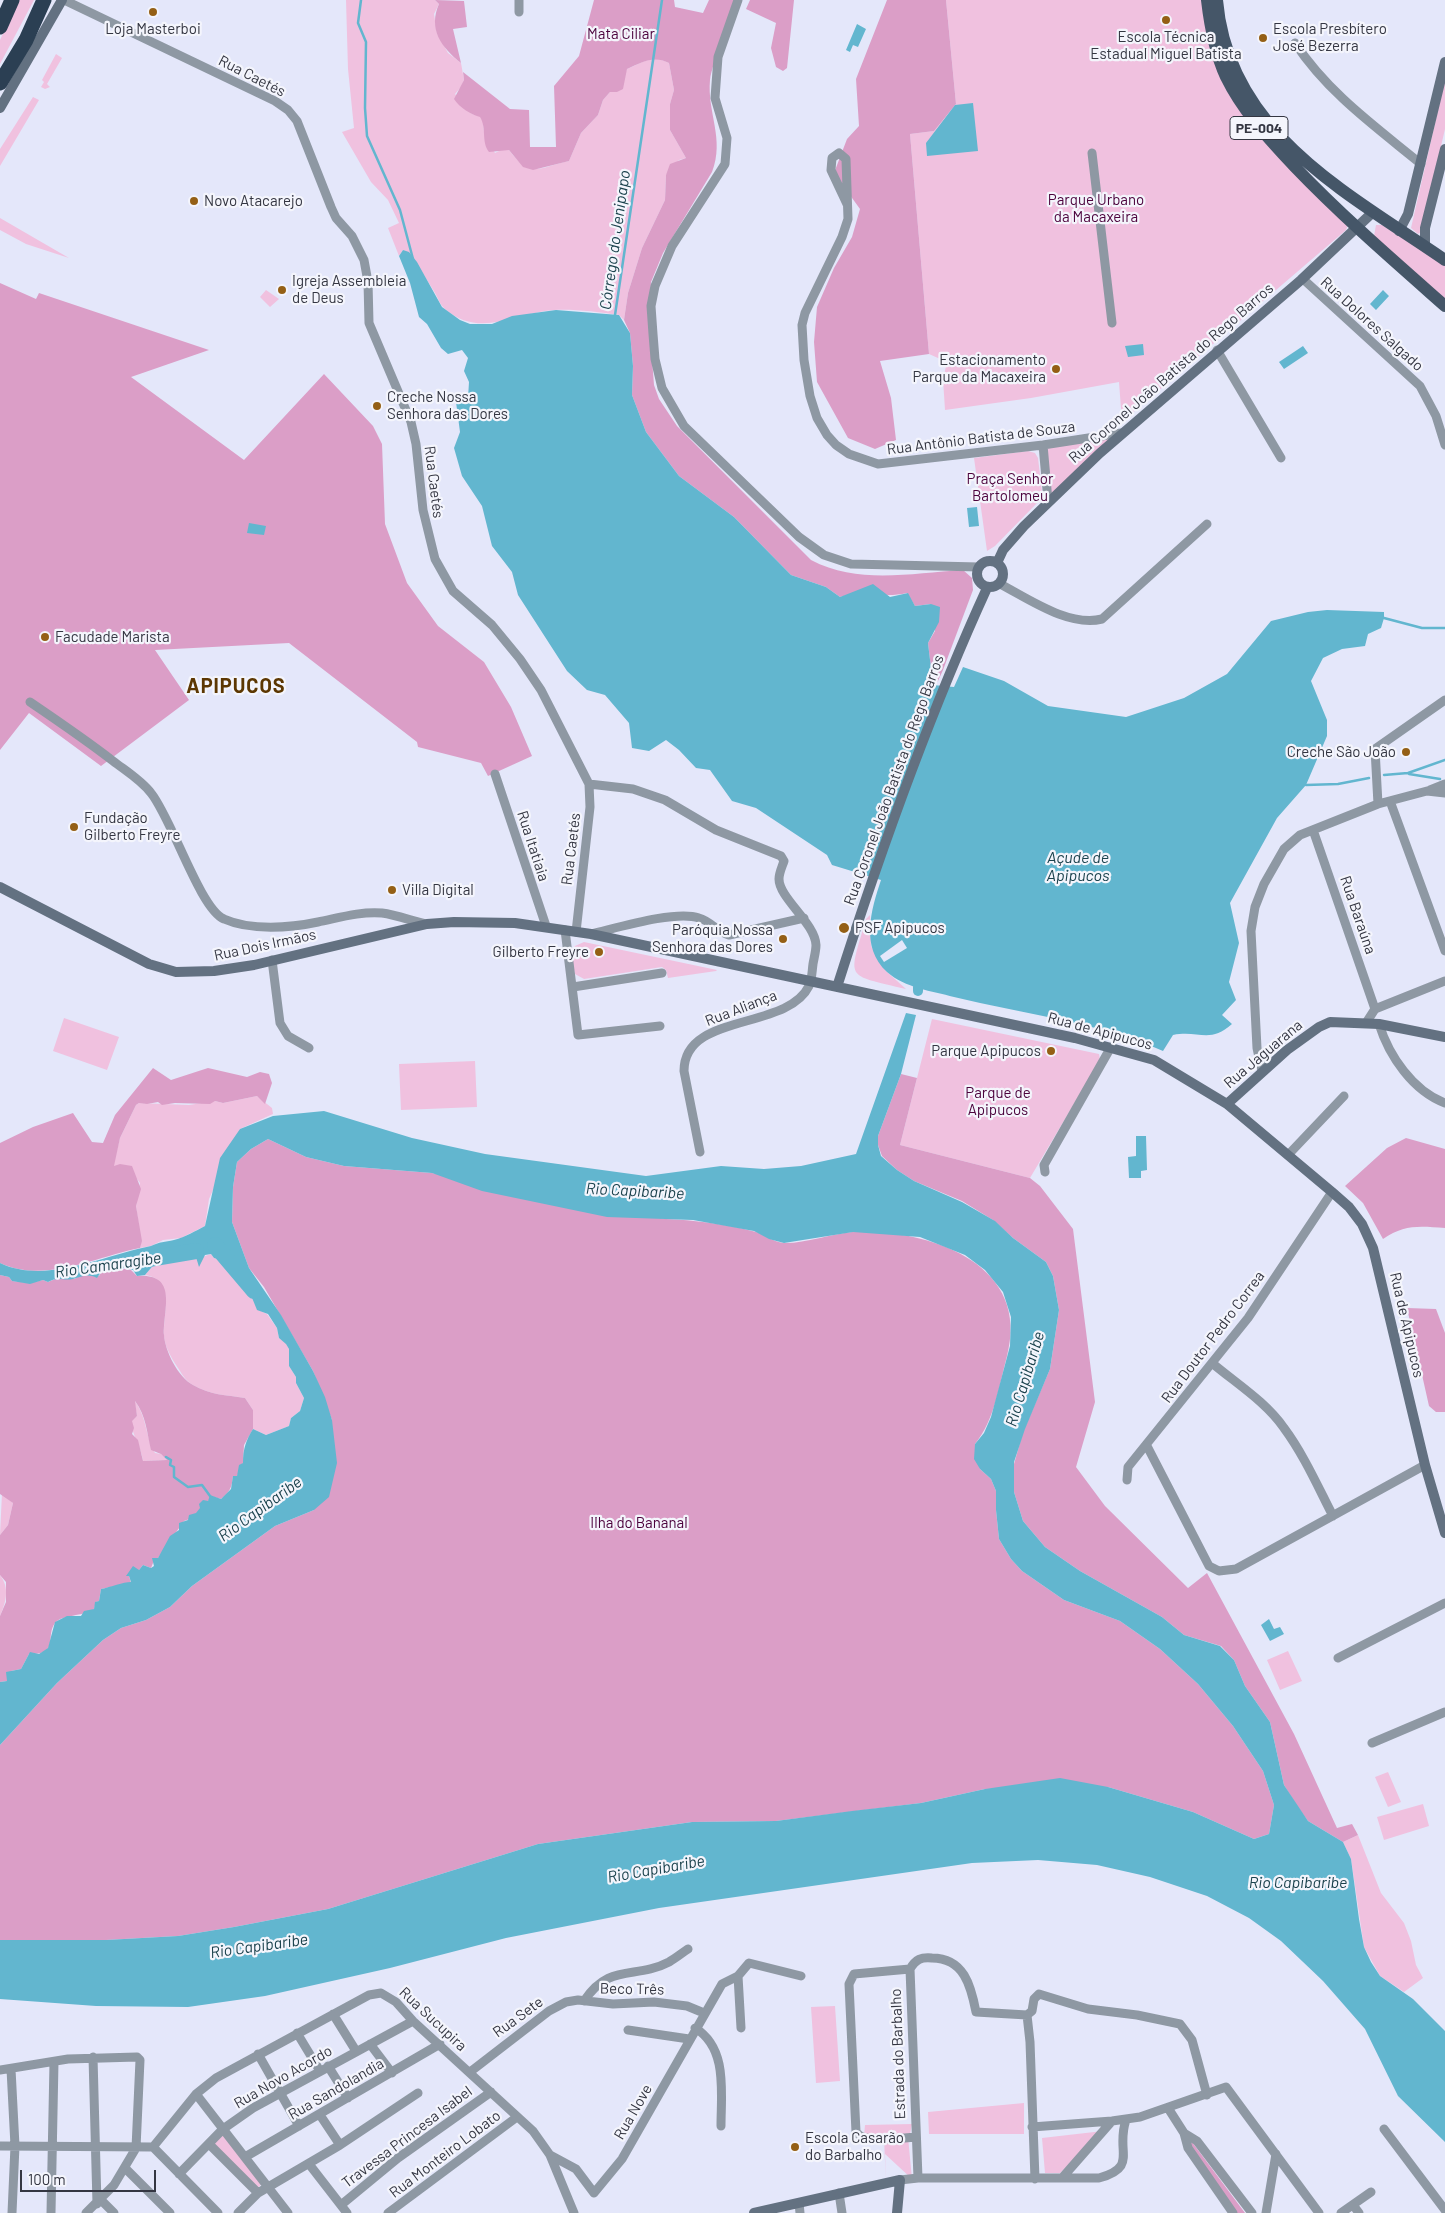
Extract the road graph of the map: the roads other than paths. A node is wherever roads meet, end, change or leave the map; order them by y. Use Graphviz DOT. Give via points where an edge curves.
graph roads {
  1 [pos="12,0"];
  2 [pos="44,0"];
  3 [pos="63,0"];
  4 [pos="519,0"];
  5 [pos="738,0"];
  6 [pos="1207,0"];
  7 [pos="1217,0"];
  8 [pos="519,12"];
  9 [pos="0,27"];
  10 [pos="1296,43"];
  11 [pos="1445,62"];
  12 [pos="0,84"];
  13 [pos="0,108"];
  14 [pos="1445,149"];
  15 [pos="1092,153"];
  16 [pos="1421,164"];
  17 [pos="847,204"];
  18 [pos="1372,213"];
  19 [pos="1358,228"];
  20 [pos="1399,231"];
  21 [pos="1425,246"];
  22 [pos="1445,260"];
  23 [pos="1303,279"];
  24 [pos="1445,306"];
  25 [pos="1112,323"];
  26 [pos="1217,350"];
  27 [pos="1121,433"];
  28 [pos="1445,444"];
  29 [pos="1042,446"];
  30 [pos="1281,458"];
  31 [pos="1048,501"];
  32 [pos="1208,524"];
  33 [pos="996,563"];
  34 [pos="979,567"];
  35 [pos="1000,584"];
  36 [pos="987,588"];
  37 [pos="1445,700"];
  38 [pos="30,702"];
  39 [pos="495,774"];
  40 [pos="589,784"];
  41 [pos="1445,784"];
  42 [pos="1427,791"];
  43 [pos="1445,793"];
  44 [pos="1390,801"];
  45 [pos="1378,804"];
  46 [pos="1313,830"];
  47 [pos="0,887"];
  48 [pos="804,918"];
  49 [pos="427,924"];
  50 [pos="549,927"];
  51 [pos="565,930"];
  52 [pos="576,932"];
  53 [pos="591,934"];
  54 [pos="1445,951"];
  55 [pos="272,960"];
  56 [pos="662,973"];
  57 [pos="811,981"];
  58 [pos="1445,981"];
  59 [pos="573,987"];
  60 [pos="836,987"];
  61 [pos="1375,1009"];
  62 [pos="1366,1023"];
  63 [pos="1379,1024"];
  64 [pos="660,1026"];
  65 [pos="1445,1037"];
  66 [pos="1111,1047"];
  67 [pos="309,1048"];
  68 [pos="1262,1071"];
  69 [pos="1344,1096"];
  70 [pos="1445,1103"];
  71 [pos="1227,1104"];
  72 [pos="700,1152"];
  73 [pos="1288,1155"];
  74 [pos="1045,1172"];
  75 [pos="1332,1192"];
  76 [pos="1212,1364"];
  77 [pos="1147,1446"];
  78 [pos="1425,1464"];
  79 [pos="1127,1480"];
  80 [pos="1333,1516"];
  81 [pos="1445,1533"];
  82 [pos="1445,1603"];
  83 [pos="1338,1658"];
  84 [pos="1445,1712"];
  85 [pos="1372,1743"];
  86 [pos="688,1949"];
  87 [pos="910,1969"];
  88 [pos="738,1976"];
  89 [pos="802,1976"];
  90 [pos="584,2001"];
  91 [pos="559,2004"];
  92 [pos="704,2013"];
  93 [pos="334,2014"];
  94 [pos="1027,2015"];
  95 [pos="413,2021"];
  96 [pos="695,2028"];
  97 [pos="741,2028"];
  98 [pos="628,2030"];
  99 [pos="297,2033"];
  100 [pos="689,2039"];
  101 [pos="370,2044"];
  102 [pos="440,2044"];
  103 [pos="356,2052"];
  104 [pos="258,2054"];
  105 [pos="93,2057"];
  106 [pos="54,2062"];
  107 [pos="11,2069"];
  108 [pos="324,2069"];
  109 [pos="0,2070"];
  110 [pos="470,2072"];
  111 [pos="392,2073"];
  112 [pos="280,2092"];
  113 [pos="490,2092"];
  114 [pos="196,2094"];
  115 [pos="418,2094"];
  116 [pos="1207,2095"];
  117 [pos="348,2098"];
  118 [pos="1168,2108"];
  119 [pos="320,2115"];
  120 [pos="517,2116"];
  121 [pos="1126,2120"];
  122 [pos="1112,2121"];
  123 [pos="299,2126"];
  124 [pos="721,2126"];
  125 [pos="1032,2127"];
  126 [pos="223,2129"];
  127 [pos="1384,2129"];
  128 [pos="1184,2133"];
  129 [pos="916,2138"];
  130 [pos="209,2144"];
  131 [pos="340,2145"];
  132 [pos="0,2146"];
  133 [pos="15,2146"];
  134 [pos="52,2147"];
  135 [pos="96,2147"];
  136 [pos="153,2147"];
  137 [pos="136,2148"];
  138 [pos="1276,2154"];
  139 [pos="550,2155"];
  140 [pos="245,2156"];
  141 [pos="309,2164"];
  142 [pos="125,2168"];
  143 [pos="179,2174"];
  144 [pos="918,2178"];
  145 [pos="1062,2178"];
  146 [pos="1035,2179"];
  147 [pos="900,2180"];
  148 [pos="268,2188"];
  149 [pos="1370,2192"];
  150 [pos="258,2193"];
  151 [pos="594,2193"];
  152 [pos="839,2193"];
  153 [pos="99,2202"];
  154 [pos="1353,2204"];
  155 [pos="341,2205"];
  156 [pos="799,2208"];
  157 [pos="1445,2210"];
  158 [pos="764,2212"];
  159 [pos="12,2213"];
  160 [pos="51,2213"];
  161 [pos="86,2213"];
  162 [pos="114,2213"];
  163 [pos="170,2213"];
  164 [pos="218,2213"];
  165 [pos="238,2213"];
  166 [pos="287,2213"];
  167 [pos="347,2213"];
  168 [pos="388,2213"];
  169 [pos="574,2213"];
  170 [pos="754,2213"];
  171 [pos="842,2213"];
  172 [pos="896,2213"];
  173 [pos="1233,2213"];
  174 [pos="1252,2213"];
  175 [pos="1266,2213"];
  176 [pos="1319,2213"];
  177 [pos="1341,2213"];
  178 [pos="1359,2213"];
  1 -- 9 [label="highway"];
  2 -- 12 [label="highway" via="26,40"];
  3 -- 13 [label="main road"];
  3 -- 40 [label="street, Rua Caetés" via="275,101 297,121 336,218 352,236 364,260 369,323 411,422 423,510 435,559 453,591 492,624 520,659 540,690"];
  4 -- 8 [label="street"];
  5 -- 34 [label="street" via="718,57 715,98 727,138 725,164 672,246 655,286 653,334 662,388 684,426 800,537 824,555 851,564"];
  6 -- 19 [label="main road, PE-004" via="1220,60 1249,116"];
  7 -- 18 [label="main road, PE-004" via="1218,19 1230,58 1257,110 1296,153"];
  10 -- 16 [label="street" via="1316,72 1347,103"];
  11 -- 16 [label="main road"];
  14 -- 21 [label="main road" via="1425,228"];
  15 -- 25 [label="street"];
  16 -- 20 [label="main road" via="1408,214"];
  17 -- 17 [label="street, Rua Antônio Batista de Souza" via="846,159 839,153 832,158 831,170"];
  17 -- 29 [label="street, Rua Antônio Batista de Souza" via="848,219 842,237 802,325 810,396 827,435 849,454 878,464"];
  18 -- 19 [label="main road, Rua Coronel João Batista do Rego Barros"];
  18 -- 20 [label="main road, PE-004"];
  19 -- 23 [label="main road, Rua Coronel João Batista do Rego Barros"];
  19 -- 24 [label="main road, PE-004"];
  20 -- 21 [label="main road, PE-004"];
  21 -- 22 [label="main road, PE-004"];
  23 -- 26 [label="main road, Rua Coronel João Batista do Rego Barros"];
  23 -- 28 [label="street, Rua Dolores Salgado" via="1420,386 1436,416"];
  26 -- 27 [label="main road, Rua Coronel João Batista do Rego Barros"];
  26 -- 30 [label="street"];
  27 -- 29 [label="street, Rua Antônio Batista de Souza"];
  27 -- 31 [label="main road, Rua Coronel João Batista do Rego Barros"];
  29 -- 31 [label="street"];
  31 -- 33 [label="main road, Rua Coronel João Batista do Rego Barros" via="1003,550"];
  32 -- 35 [label="street" via="1102,619 1088,622 1059,614"];
  33 -- 34 [label="main road" via="984,561"];
  33 -- 35 [label="main road" via="1001,574"];
  34 -- 36 [label="main road" via="980,580"];
  35 -- 36 [label="main road"];
  36 -- 60 [label="main road, Rua Coronel João Batista do Rego Barros" via="952,662"];
  37 -- 45 [label="street" via="1375,749"];
  38 -- 49 [label="street" via="85,740 151,794 169,823 208,903 219,917 253,925 290,926 382,913"];
  39 -- 50 [label="street, Rua Itatiaia"];
  40 -- 48 [label="street" via="633,789 665,800 716,830 781,856 784,861 778,878 780,887"];
  40 -- 52 [label="street, Rua Caetés" via="590,807"];
  41 -- 42 [label="street"];
  42 -- 43 [label="street"];
  42 -- 44 [label="street"];
  44 -- 45 [label="street"];
  44 -- 54 [label="street"];
  45 -- 46 [label="street"];
  46 -- 61 [label="street, Rua Baraúna"];
  46 -- 68 [label="street" via="1300,835 1284,849 1255,906 1250,931 1251,957 1257,1048"];
  47 -- 55 [label="main road, Rua Dois Irmãos" via="164,970 214,971"];
  48 -- 53 [label="street" via="729,935 692,916 654,920"];
  48 -- 57 [label="street" via="816,944"];
  49 -- 50 [label="main road, Rua Dois Irmãos" via="487,922"];
  49 -- 55 [label="main road, Rua Dois Irmãos"];
  50 -- 51 [label="main road, Rua de Apipucos"];
  51 -- 52 [label="main road, Rua de Apipucos"];
  51 -- 59 [label="street"];
  52 -- 53 [label="main road, Rua de Apipucos"];
  53 -- 57 [label="main road, Rua de Apipucos"];
  55 -- 67 [label="street" via="280,1023 288,1036"];
  56 -- 59 [label="street"];
  57 -- 60 [label="main road, Rua de Apipucos"];
  57 -- 72 [label="street, Rua Aliança" via="807,990 788,1006 713,1032 688,1053 684,1063"];
  58 -- 61 [label="street"];
  59 -- 64 [label="street" via="578,1035"];
  60 -- 66 [label="main road, Rua de Apipucos"];
  61 -- 62 [label="street"];
  62 -- 63 [label="main road, Rua Jaguarana"];
  62 -- 68 [label="main road, Rua Jaguarana" via="1324,1024"];
  63 -- 65 [label="main road, Rua Jaguarana"];
  63 -- 70 [label="street" via="1384,1043 1411,1078 1424,1092"];
  66 -- 71 [label="main road, Rua de Apipucos" via="1154,1060"];
  66 -- 74 [label="street" via="1044,1165"];
  68 -- 71 [label="main road, Rua Jaguarana"];
  69 -- 73 [label="street"];
  71 -- 73 [label="main road, Rua de Apipucos"];
  73 -- 75 [label="main road, Rua de Apipucos"];
  75 -- 76 [label="street, Rua Doutor Pedro Correa" via="1248,1318"];
  75 -- 78 [label="main road, Rua de Apipucos" via="1358,1218 1373,1248"];
  76 -- 77 [label="street, Rua Doutor Pedro Correa"];
  76 -- 80 [label="street" via="1284,1427"];
  77 -- 79 [label="street, Rua Doutor Pedro Correa" via="1128,1467"];
  77 -- 80 [label="street" via="1208,1566 1219,1571 1236,1569"];
  78 -- 80 [label="street"];
  78 -- 81 [label="main road, Rua de Apipucos"];
  82 -- 83 [label="street"];
  84 -- 85 [label="street"];
  86 -- 90 [label="street" via="660,1965 604,1979"];
  87 -- 94 [label="street" via="920,1958 948,1960 971,1985 976,2012"];
  87 -- 129 [label="street, Estrada do Barbalho"];
  87 -- 129 [label="street" via="854,1974 849,1984 856,2132 867,2140"];
  88 -- 89 [label="street" via="746,1964 754,1963"];
  88 -- 92 [label="street, Rua Nove" via="722,1984"];
  88 -- 97 [label="street"];
  90 -- 91 [label="street, Beco Três"];
  90 -- 92 [label="street, Beco Três" via="613,2004 654,2002 687,2006"];
  91 -- 110 [label="street, Rua Sete"];
  92 -- 96 [label="street, Rua Nove"];
  93 -- 95 [label="street, Rua Sucupira" via="381,1993 396,2002"];
  93 -- 99 [label="street, Rua Sucupira"];
  93 -- 103 [label="street"];
  94 -- 116 [label="street" via="1039,1994 1088,2009 1180,2024 1192,2040"];
  94 -- 125 [label="street"];
  95 -- 101 [label="street, Rua Novo Acordo"];
  95 -- 102 [label="street, Rua Sucupira"];
  96 -- 100 [label="street, Rua Nove"];
  96 -- 124 [label="street" via="710,2040 719,2058"];
  98 -- 100 [label="street"];
  99 -- 104 [label="street, Rua Sucupira"];
  99 -- 108 [label="street"];
  100 -- 151 [label="street, Rua Nove" via="622,2159"];
  101 -- 103 [label="street, Rua Novo Acordo"];
  101 -- 111 [label="street"];
  102 -- 110 [label="street, Rua Sucupira"];
  102 -- 111 [label="street, Rua Sandolandia"];
  103 -- 108 [label="street, Rua Novo Acordo"];
  104 -- 112 [label="street"];
  104 -- 114 [label="street, Rua Sucupira" via="216,2078"];
  105 -- 106 [label="street"];
  105 -- 135 [label="street"];
  105 -- 137 [label="street" via="137,2057 141,2064"];
  106 -- 107 [label="street"];
  106 -- 134 [label="street"];
  107 -- 109 [label="street"];
  107 -- 133 [label="street"];
  108 -- 112 [label="street, Rua Novo Acordo"];
  108 -- 117 [label="street"];
  110 -- 113 [label="street, Rua Sucupira"];
  111 -- 117 [label="street, Rua Sandolandia"];
  112 -- 123 [label="street"];
  112 -- 126 [label="street, Rua Novo Acordo"];
  113 -- 120 [label="street, Rua Sucupira"];
  113 -- 155 [label="street, Travessa Princesa Isabel" via="398,2158"];
  114 -- 126 [label="street"];
  114 -- 136 [label="street, Rua Sucupira"];
  115 -- 131 [label="street"];
  116 -- 118 [label="street"];
  116 -- 138 [label="street" via="1226,2087"];
  117 -- 119 [label="street, Rua Sandolandia"];
  118 -- 121 [label="street"];
  118 -- 128 [label="street"];
  119 -- 123 [label="street, Rua Sandolandia"];
  119 -- 131 [label="street"];
  120 -- 139 [label="street, Rua Sucupira" via="533,2131"];
  120 -- 168 [label="street, Rua Monteiro Lobato"];
  121 -- 122 [label="street"];
  121 -- 145 [label="street" via="1121,2133 1124,2162 1117,2172 1099,2178"];
  122 -- 125 [label="street"];
  122 -- 145 [label="street"];
  123 -- 140 [label="street, Rua Sandolandia"];
  125 -- 146 [label="street"];
  126 -- 130 [label="street, Rua Novo Acordo"];
  126 -- 140 [label="street"];
  127 -- 157 [label="street"];
  128 -- 173 [label="street" via="1188,2148"];
  128 -- 174 [label="street" via="1197,2141"];
  129 -- 144 [label="street, Estrada do Barbalho"];
  130 -- 143 [label="street, Rua Novo Acordo"];
  130 -- 150 [label="street"];
  131 -- 141 [label="street"];
  132 -- 133 [label="street"];
  133 -- 134 [label="street"];
  133 -- 159 [label="street"];
  134 -- 135 [label="street"];
  134 -- 160 [label="street"];
  135 -- 137 [label="street"];
  135 -- 153 [label="street"];
  136 -- 137 [label="street"];
  136 -- 143 [label="street"];
  137 -- 142 [label="street"];
  138 -- 175 [label="street"];
  138 -- 176 [label="street"];
  139 -- 151 [label="street, Rua Sucupira" via="576,2169"];
  139 -- 169 [label="street, Rua Sucupira"];
  140 -- 148 [label="street"];
  141 -- 148 [label="street"];
  141 -- 155 [label="street"];
  142 -- 153 [label="street"];
  142 -- 163 [label="street"];
  143 -- 164 [label="street"];
  144 -- 146 [label="street"];
  144 -- 147 [label="street"];
  145 -- 146 [label="street"];
  147 -- 152 [label="main road"];
  147 -- 172 [label="main road"];
  148 -- 150 [label="street"];
  148 -- 166 [label="street"];
  149 -- 154 [label="street"];
  150 -- 165 [label="street"];
  152 -- 156 [label="main road"];
  152 -- 171 [label="street"];
  153 -- 161 [label="street"];
  153 -- 162 [label="street"];
  154 -- 177 [label="street"];
  154 -- 178 [label="street"];
  155 -- 167 [label="street"];
  156 -- 158 [label="main road"];
  158 -- 170 [label="main road"];
}
